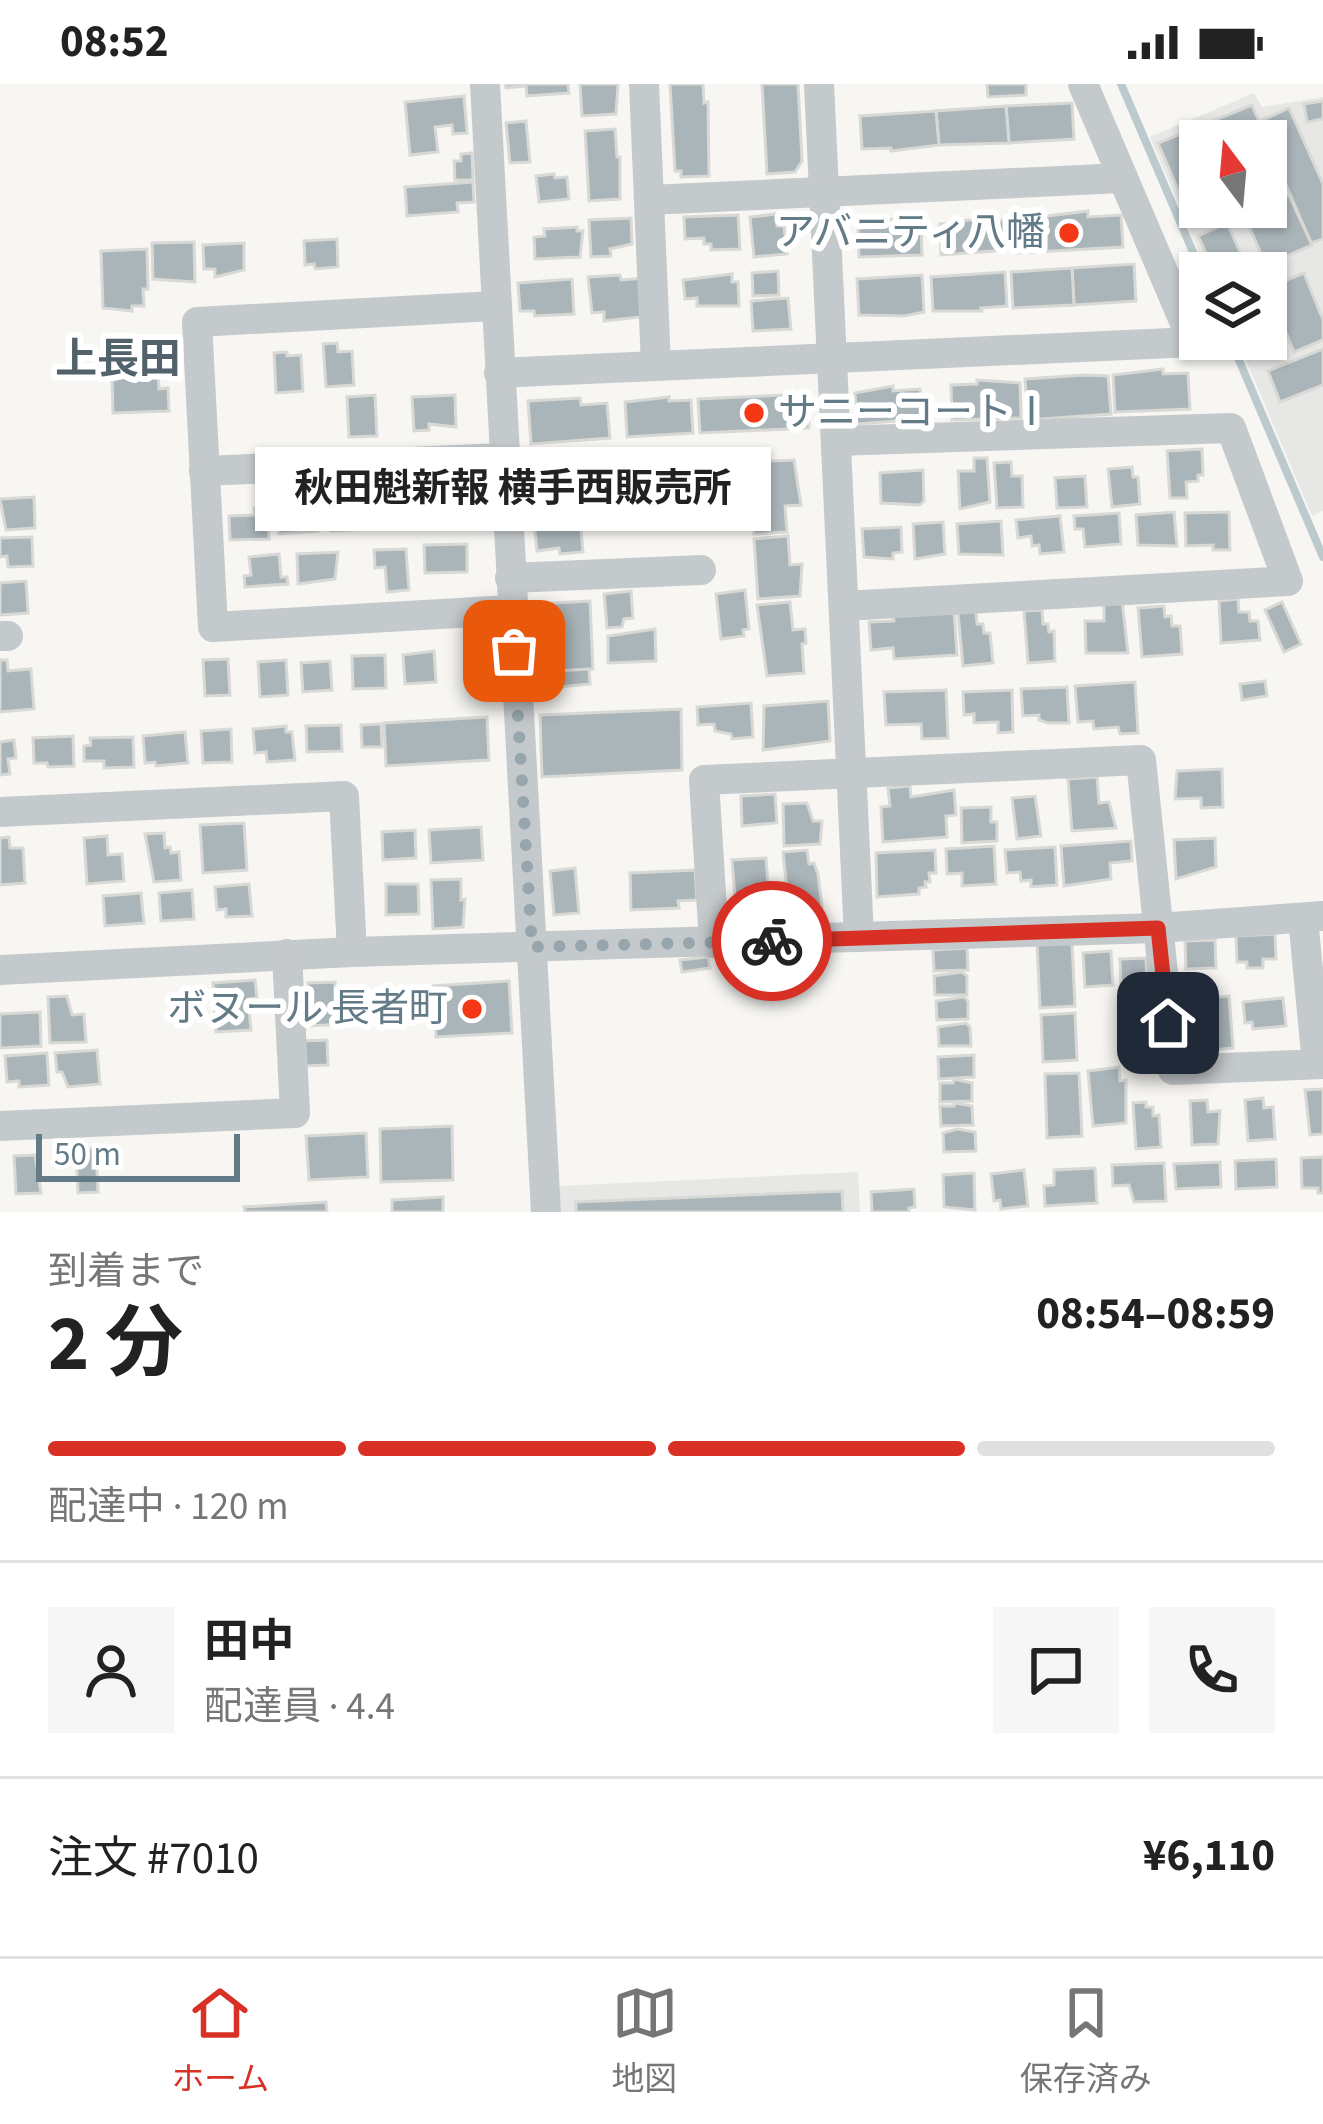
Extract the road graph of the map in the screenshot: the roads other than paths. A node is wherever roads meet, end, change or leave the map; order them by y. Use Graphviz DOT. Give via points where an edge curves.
graph roads {
  1 [pos="485,84"];
  2 [pos="644,84"];
  3 [pos="819,84"];
  4 [pos="1083,84"];
  5 [pos="1124,178"];
  6 [pos="824,192"];
  7 [pos="649,200"];
  8 [pos="495,306"];
  9 [pos="832,357"];
  10 [pos="656,365"];
  11 [pos="499,373"];
  12 [pos="836,441"];
  13 [pos="502,458"];
  14 [pos="204,471"];
  15 [pos="701,570"];
  16 [pos="510,578"];
  17 [pos="844,606"];
  18 [pos="511,610"];
  19 [pos="852,773"];
  20 [pos="0,812"];
  21 [pos="1313,917"];
  22 [pos="1158,928"];
  23 [pos="860,937"];
  24 [pos="714,943"];
  25 [pos="532,947"];
  26 [pos="352,952"];
  27 [pos="287,954"];
  28 [pos="0,970"];
  29 [pos="1320,1064"];
  30 [pos="0,1126"];
  31 [pos="546,1212"];
  1 -- 8 [label="street"];
  2 -- 7 [label="street"];
  3 -- 6 [label="street"];
  4 -- 5 [label="street"];
  5 -- 6 [label="street"];
  5 -- 9 [label="street" via="1193,342"];
  6 -- 7 [label="street"];
  6 -- 9 [label="street"];
  7 -- 10 [label="street"];
  8 -- 11 [label="street"];
  8 -- 14 [label="street" via="197,322"];
  9 -- 10 [label="street"];
  9 -- 12 [label="street"];
  10 -- 11 [label="street"];
  11 -- 13 [label="street"];
  12 -- 17 [label="street"];
  12 -- 17 [label="street" via="1231,428 1288,581"];
  13 -- 14 [label="street"];
  13 -- 16 [label="street"];
  14 -- 18 [label="street" via="212,627"];
  15 -- 16 [label="street"];
  16 -- 18 [label="street"];
  17 -- 19 [label="street"];
  18 -- 25 [label="street"];
  19 -- 22 [label="street" via="1141,760"];
  19 -- 23 [label="street"];
  19 -- 24 [label="street" via="704,780"];
  20 -- 26 [label="street" via="344,796"];
  21 -- 22 [label="street"];
  21 -- 29 [label="street"];
  22 -- 23 [label="street"];
  22 -- 29 [label="street" via="1173,1070"];
  23 -- 24 [label="street"];
  24 -- 25 [label="street"];
  25 -- 26 [label="street"];
  25 -- 31 [label="street"];
  26 -- 27 [label="street"];
  27 -- 28 [label="street"];
  27 -- 30 [label="street" via="295,1113"];
}
